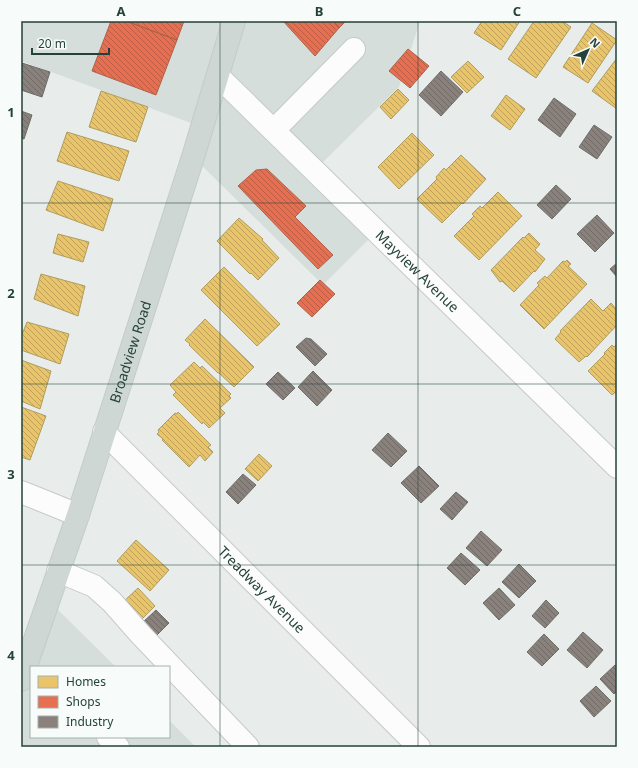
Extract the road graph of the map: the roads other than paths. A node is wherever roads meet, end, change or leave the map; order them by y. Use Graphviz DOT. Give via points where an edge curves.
graph roads {
  1 [pos="234,21"];
  2 [pos="354,49"];
  3 [pos="218,76"];
  4 [pos="274,130"];
  5 [pos="104,432"];
  6 [pos="617,467"];
  7 [pos="21,492"];
  8 [pos="78,514"];
  9 [pos="58,571"];
  10 [pos="33,663"];
  11 [pos="170,666"];
  12 [pos="170,666"];
  13 [pos="30,667"];
  14 [pos="21,680"];
  15 [pos="109,738"];
  16 [pos="118,747"];
  17 [pos="248,747"];
  18 [pos="419,747"];
  1 -- 3 [label="main road, Broadview Road"];
  2 -- 4 [label="street"];
  3 -- 4 [label="street, Mayview Avenue"];
  3 -- 5 [label="main road, Broadview Road"];
  4 -- 6 [label="street, Mayview Avenue"];
  5 -- 8 [label="main road, Broadview Road"];
  5 -- 18 [label="street, Treadway Avenue"];
  7 -- 8 [label="street"];
  8 -- 9 [label="main road, Broadview Road"];
  9 -- 10 [label="main road, Broadview Road"];
  9 -- 12 [label="street" via="94,586 112,602"];
  11 -- 17 [label="street"];
  13 -- 14 [label="main road, Broadview Road"];
  15 -- 16 [label="street"];
}
